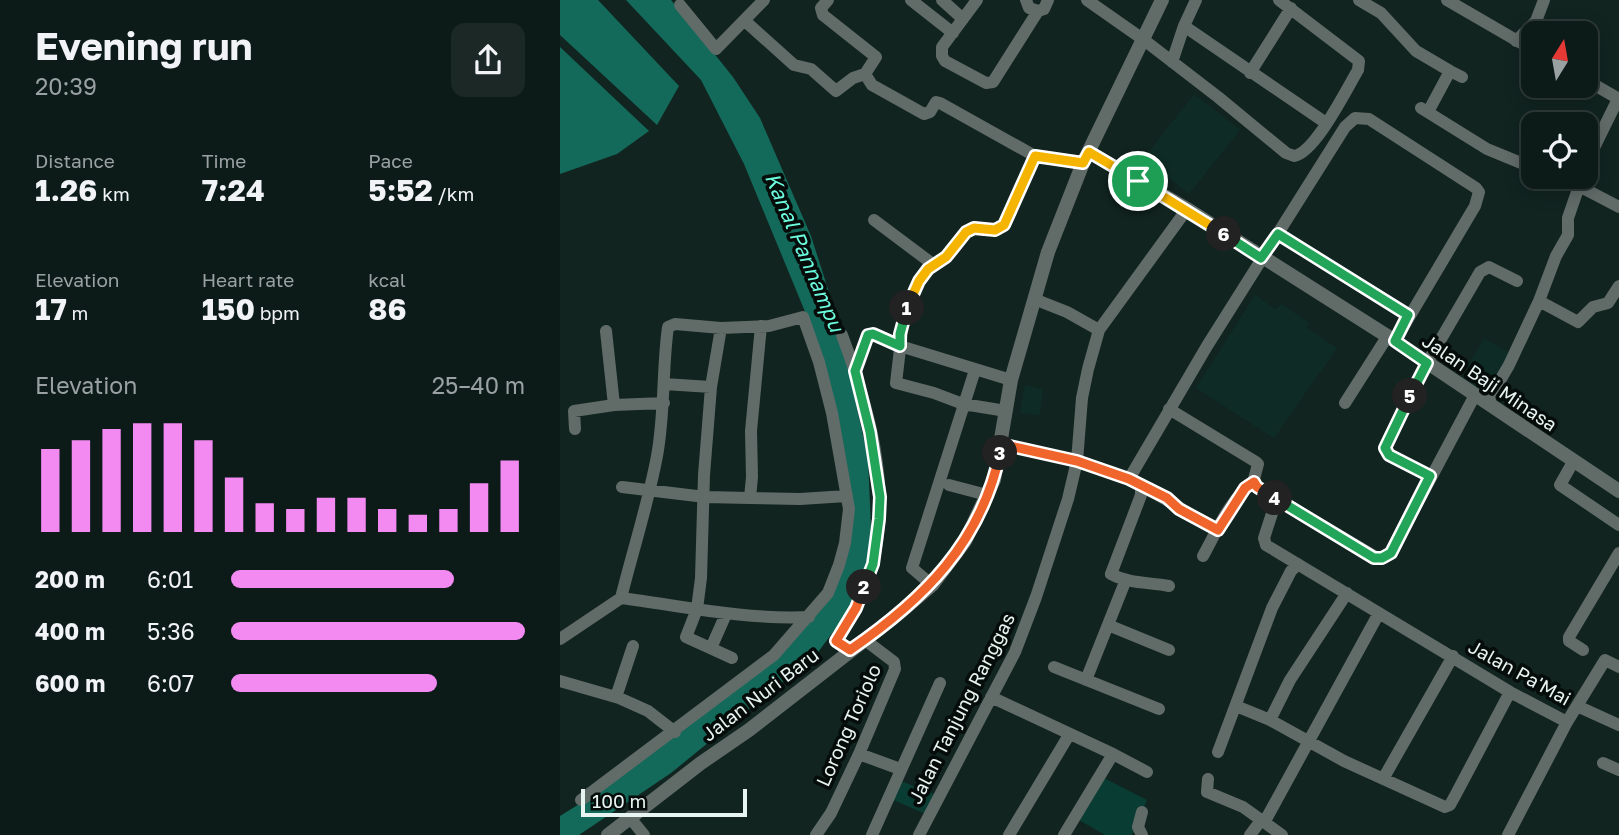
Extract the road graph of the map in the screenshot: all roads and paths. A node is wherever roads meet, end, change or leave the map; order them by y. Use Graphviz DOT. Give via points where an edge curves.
graph roads {
  1 [pos="764,0"];
  2 [pos="828,0"];
  3 [pos="942,0"];
  4 [pos="977,0"];
  5 [pos="1087,0"];
  6 [pos="1162,0"];
  7 [pos="1196,0"];
  8 [pos="1279,0"];
  9 [pos="1359,0"];
  10 [pos="1447,0"];
  11 [pos="1544,0"];
  12 [pos="914,1"];
  13 [pos="680,5"];
  14 [pos="1467,5"];
  15 [pos="1040,6"];
  16 [pos="1291,8"];
  17 [pos="962,19"];
  18 [pos="745,20"];
  19 [pos="1184,26"];
  20 [pos="953,33"];
  21 [pos="1144,40"];
  22 [pos="1517,41"];
  23 [pos="1521,43"];
  24 [pos="1172,62"];
  25 [pos="1450,71"];
  26 [pos="1250,73"];
  27 [pos="865,74"];
  28 [pos="1462,77"];
  29 [pos="1598,87"];
  30 [pos="1618,99"];
  31 [pos="1326,123"];
  32 [pos="1598,140"];
  33 [pos="1035,156"];
  34 [pos="1086,158"];
  35 [pos="1521,163"];
  36 [pos="1577,189"];
  37 [pos="1589,189"];
  38 [pos="1619,207"];
  39 [pos="1187,209"];
  40 [pos="874,220"];
  41 [pos="1278,234"];
  42 [pos="1261,258"];
  43 [pos="934,265"];
  44 [pos="1517,281"];
  45 [pos="1619,286"];
  46 [pos="1034,299"];
  47 [pos="1539,301"];
  48 [pos="1408,315"];
  49 [pos="761,326"];
  50 [pos="721,328"];
  51 [pos="1099,330"];
  52 [pos="606,331"];
  53 [pos="842,335"];
  54 [pos="1391,339"];
  55 [pos="900,346"];
  56 [pos="1427,363"];
  57 [pos="975,370"];
  58 [pos="855,371"];
  59 [pos="1011,380"];
  60 [pos="664,384"];
  61 [pos="711,387"];
  62 [pos="1475,394"];
  63 [pos="664,403"];
  64 [pos="1345,403"];
  65 [pos="1488,403"];
  66 [pos="963,404"];
  67 [pos="614,405"];
  68 [pos="1169,409"];
  69 [pos="1006,411"];
  70 [pos="575,429"];
  71 [pos="1001,444"];
  72 [pos="1077,461"];
  73 [pos="1573,462"];
  74 [pos="1430,476"];
  75 [pos="1129,479"];
  76 [pos="1254,482"];
  77 [pos="949,485"];
  78 [pos="1141,486"];
  79 [pos="622,487"];
  80 [pos="650,489"];
  81 [pos="1619,491"];
  82 [pos="987,495"];
  83 [pos="1271,495"];
  84 [pos="847,496"];
  85 [pos="705,498"];
  86 [pos="750,498"];
  87 [pos="1619,524"];
  88 [pos="1218,530"];
  89 [pos="1619,553"];
  90 [pos="1203,556"];
  91 [pos="1298,564"];
  92 [pos="1125,582"];
  93 [pos="932,585"];
  94 [pos="1169,586"];
  95 [pos="1347,593"];
  96 [pos="621,598"];
  97 [pos="697,609"];
  98 [pos="1379,613"];
  99 [pos="726,614"];
  100 [pos="809,617"];
  101 [pos="1108,625"];
  102 [pos="560,639"];
  103 [pos="865,640"];
  104 [pos="633,646"];
  105 [pos="710,648"];
  106 [pos="850,650"];
  107 [pos="1169,650"];
  108 [pos="1583,650"];
  109 [pos="1453,656"];
  110 [pos="732,658"];
  111 [pos="1054,667"];
  112 [pos="1619,667"];
  113 [pos="1086,680"];
  114 [pos="560,681"];
  115 [pos="940,683"];
  116 [pos="1510,692"];
  117 [pos="616,697"];
  118 [pos="991,697"];
  119 [pos="1236,706"];
  120 [pos="1577,706"];
  121 [pos="1159,709"];
  122 [pos="1270,720"];
  123 [pos="1567,722"];
  124 [pos="1619,725"];
  125 [pos="674,732"];
  126 [pos="1069,735"];
  127 [pos="1309,740"];
  128 [pos="1218,752"];
  129 [pos="859,754"];
  130 [pos="1113,754"];
  131 [pos="1603,763"];
  132 [pos="900,769"];
  133 [pos="1619,770"];
  134 [pos="1147,772"];
  135 [pos="1208,779"];
  136 [pos="1383,779"];
  137 [pos="581,800"];
  138 [pos="1142,812"];
  139 [pos="631,818"];
  140 [pos="1263,820"];
  141 [pos="608,835"];
  142 [pos="644,835"];
  143 [pos="816,835"];
  144 [pos="872,835"];
  145 [pos="919,835"];
  146 [pos="1009,835"];
  147 [pos="1064,835"];
  148 [pos="1142,835"];
  149 [pos="1250,835"];
  150 [pos="1282,835"];
  151 [pos="1508,835"];
  1 -- 18 [label="street"];
  2 -- 27 [label="street" via="821,8 823,15 876,57"];
  3 -- 17 [label="street"];
  4 -- 17 [label="street"];
  5 -- 21 [label="street"];
  6 -- 21 [label="street, Jalan Nuri Baru"];
  7 -- 19 [label="street"];
  8 -- 16 [label="street"];
  9 -- 25 [label="street" via="1381,13 1416,51"];
  10 -- 14 [label="street"];
  11 -- 22 [label="street" via="1535,21"];
  12 -- 20 [label="street"];
  13 -- 18 [label="street" via="716,49"];
  14 -- 22 [label="street"];
  15 -- 20 [label="street" via="993,82 981,82 945,61 942,47"];
  16 -- 26 [label="street"];
  16 -- 31 [label="street" via="1359,61"];
  17 -- 20 [label="street"];
  18 -- 27 [label="street" via="794,65 811,69 836,91"];
  19 -- 24 [label="street"];
  19 -- 26 [label="street"];
  21 -- 24 [label="street"];
  21 -- 34 [label="street, Jalan Nuri Baru"];
  22 -- 23 [label="street"];
  24 -- 31 [label="street" via="1286,153 1294,156 1305,151"];
  25 -- 28 [label="street"];
  25 -- 35 [label="street" via="1424,110 1487,149"];
  26 -- 31 [label="street"];
  27 -- 33 [label="street" via="872,85 920,113 928,113 940,103"];
  29 -- 30 [label="street"];
  30 -- 32 [label="street"];
  33 -- 34 [label="street"];
  33 -- 43 [label="street" via="1004,225 995,230 971,229"];
  34 -- 39 [label="street, Jalan Baji Minasa"];
  34 -- 46 [label="street, Jalan Nuri Baru"];
  36 -- 47 [label="street" via="1568,235"];
  37 -- 38 [label="street"];
  39 -- 42 [label="street, Jalan Baji Minasa"];
  39 -- 51 [label="street"];
  40 -- 43 [label="street"];
  41 -- 42 [label="street"];
  41 -- 48 [label="street"];
  41 -- 48 [label="street" via="1345,127 1355,118 1369,119 1479,192 1475,206"];
  42 -- 54 [label="street, Jalan Baji Minasa"];
  42 -- 68 [label="street"];
  43 -- 55 [label="street" via="919,281 904,315"];
  44 -- 56 [label="street" via="1489,267 1479,272"];
  45 -- 47 [label="street" via="1608,303 1593,307 1578,322"];
  46 -- 51 [label="street"];
  46 -- 59 [label="street, Jalan Nuri Baru"];
  47 -- 65 [label="street"];
  48 -- 54 [label="street"];
  49 -- 50 [label="street"];
  49 -- 84 [label="street" via="803,317 832,413"];
  49 -- 86 [label="street"];
  50 -- 60 [label="street" via="668,327"];
  50 -- 61 [label="street"];
  51 -- 72 [label="street, Jalan Tanjung Ranggas" via="1082,398"];
  52 -- 67 [label="street"];
  53 -- 58 [label="street"];
  54 -- 56 [label="street, Jalan Baji Minasa"];
  54 -- 64 [label="street"];
  55 -- 57 [label="street"];
  55 -- 58 [label="street" via="868,335"];
  55 -- 66 [label="street" via="896,383"];
  56 -- 62 [label="street, Jalan Baji Minasa"];
  56 -- 74 [label="street" via="1385,448 1389,455"];
  57 -- 59 [label="street"];
  57 -- 66 [label="street"];
  58 -- 106 [label="street" via="877,471 879,519 873,564 856,608 836,641"];
  59 -- 69 [label="street, Jalan Nuri Baru"];
  60 -- 61 [label="street"];
  60 -- 63 [label="street"];
  61 -- 85 [label="street"];
  62 -- 65 [label="street, Jalan Baji Minasa"];
  62 -- 74 [label="street"];
  63 -- 67 [label="street"];
  63 -- 80 [label="street"];
  65 -- 73 [label="street, Jalan Baji Minasa"];
  66 -- 69 [label="street"];
  66 -- 93 [label="street" via="912,568"];
  67 -- 70 [label="street" via="574,411"];
  68 -- 75 [label="street"];
  68 -- 76 [label="street" via="1256,462"];
  69 -- 71 [label="street, Jalan Nuri Baru"];
  71 -- 72 [label="street"];
  71 -- 82 [label="street, Jalan Nuri Baru"];
  72 -- 75 [label="street"];
  72 -- 118 [label="street, Jalan Tanjung Ranggas" via="1037,597"];
  73 -- 81 [label="street, Jalan Baji Minasa"];
  73 -- 87 [label="street" via="1560,485"];
  74 -- 83 [label="street" via="1391,553 1382,558 1374,558"];
  75 -- 78 [label="street"];
  76 -- 83 [label="street"];
  76 -- 88 [label="street" via="1245,488"];
  77 -- 82 [label="street"];
  78 -- 88 [label="street"];
  78 -- 92 [label="street" via="1111,575"];
  79 -- 80 [label="street"];
  80 -- 85 [label="street"];
  80 -- 96 [label="street"];
  82 -- 93 [label="street, Jalan Nuri Baru" via="965,541"];
  83 -- 91 [label="street, Jalan Pa'Mai" via="1275,506 1264,541"];
  84 -- 86 [label="street"];
  84 -- 100 [label="street" via="847,527 839,565 828,593"];
  85 -- 86 [label="street"];
  85 -- 97 [label="street"];
  88 -- 90 [label="street"];
  89 -- 108 [label="street" via="1569,637"];
  91 -- 95 [label="street, Jalan Pa'Mai"];
  91 -- 119 [label="street" via="1272,608"];
  92 -- 94 [label="street"];
  92 -- 101 [label="street"];
  93 -- 103 [label="street, Jalan Nuri Baru"];
  95 -- 98 [label="street, Jalan Pa'Mai"];
  95 -- 122 [label="street" via="1297,668"];
  96 -- 97 [label="street"];
  96 -- 102 [label="street"];
  97 -- 99 [label="street"];
  97 -- 105 [label="street" via="686,637"];
  98 -- 109 [label="street, Jalan Pa'Mai"];
  98 -- 127 [label="street"];
  99 -- 100 [label="street"];
  99 -- 105 [label="street"];
  100 -- 125 [label="street" via="774,655"];
  101 -- 107 [label="street"];
  101 -- 113 [label="street"];
  103 -- 106 [label="street, Jalan Nuri Baru"];
  103 -- 129 [label="street, Lorong Toriolo" via="896,664"];
  104 -- 117 [label="street"];
  105 -- 110 [label="street"];
  106 -- 139 [label="street, Jalan Nuri Baru" via="750,730 698,759"];
  109 -- 116 [label="street, Jalan Pa'Mai"];
  109 -- 136 [label="street"];
  111 -- 113 [label="street"];
  112 -- 120 [label="street, Jalan Pa'Mai" via="1605,660"];
  113 -- 121 [label="street"];
  114 -- 117 [label="street"];
  115 -- 132 [label="street"];
  116 -- 123 [label="street, Jalan Pa'Mai"];
  116 -- 136 [label="street" via="1450,805 1445,807"];
  117 -- 125 [label="street" via="648,712"];
  118 -- 126 [label="street"];
  118 -- 145 [label="street, Jalan Tanjung Ranggas"];
  119 -- 122 [label="street"];
  119 -- 128 [label="street"];
  120 -- 123 [label="street, Jalan Pa'Mai"];
  120 -- 124 [label="street"];
  122 -- 127 [label="street"];
  123 -- 151 [label="street"];
  125 -- 137 [label="street"];
  126 -- 130 [label="street"];
  126 -- 146 [label="street"];
  127 -- 136 [label="street"];
  127 -- 140 [label="street"];
  129 -- 132 [label="street"];
  129 -- 143 [label="street, Lorong Toriolo"];
  130 -- 134 [label="street"];
  130 -- 147 [label="street"];
  131 -- 133 [label="street"];
  132 -- 144 [label="street"];
  135 -- 140 [label="street" via="1207,792"];
  138 -- 148 [label="street" via="1138,827"];
  139 -- 141 [label="street, Jalan Nuri Baru"];
  139 -- 142 [label="street"];
  140 -- 149 [label="street"];
  140 -- 150 [label="street"];
}
